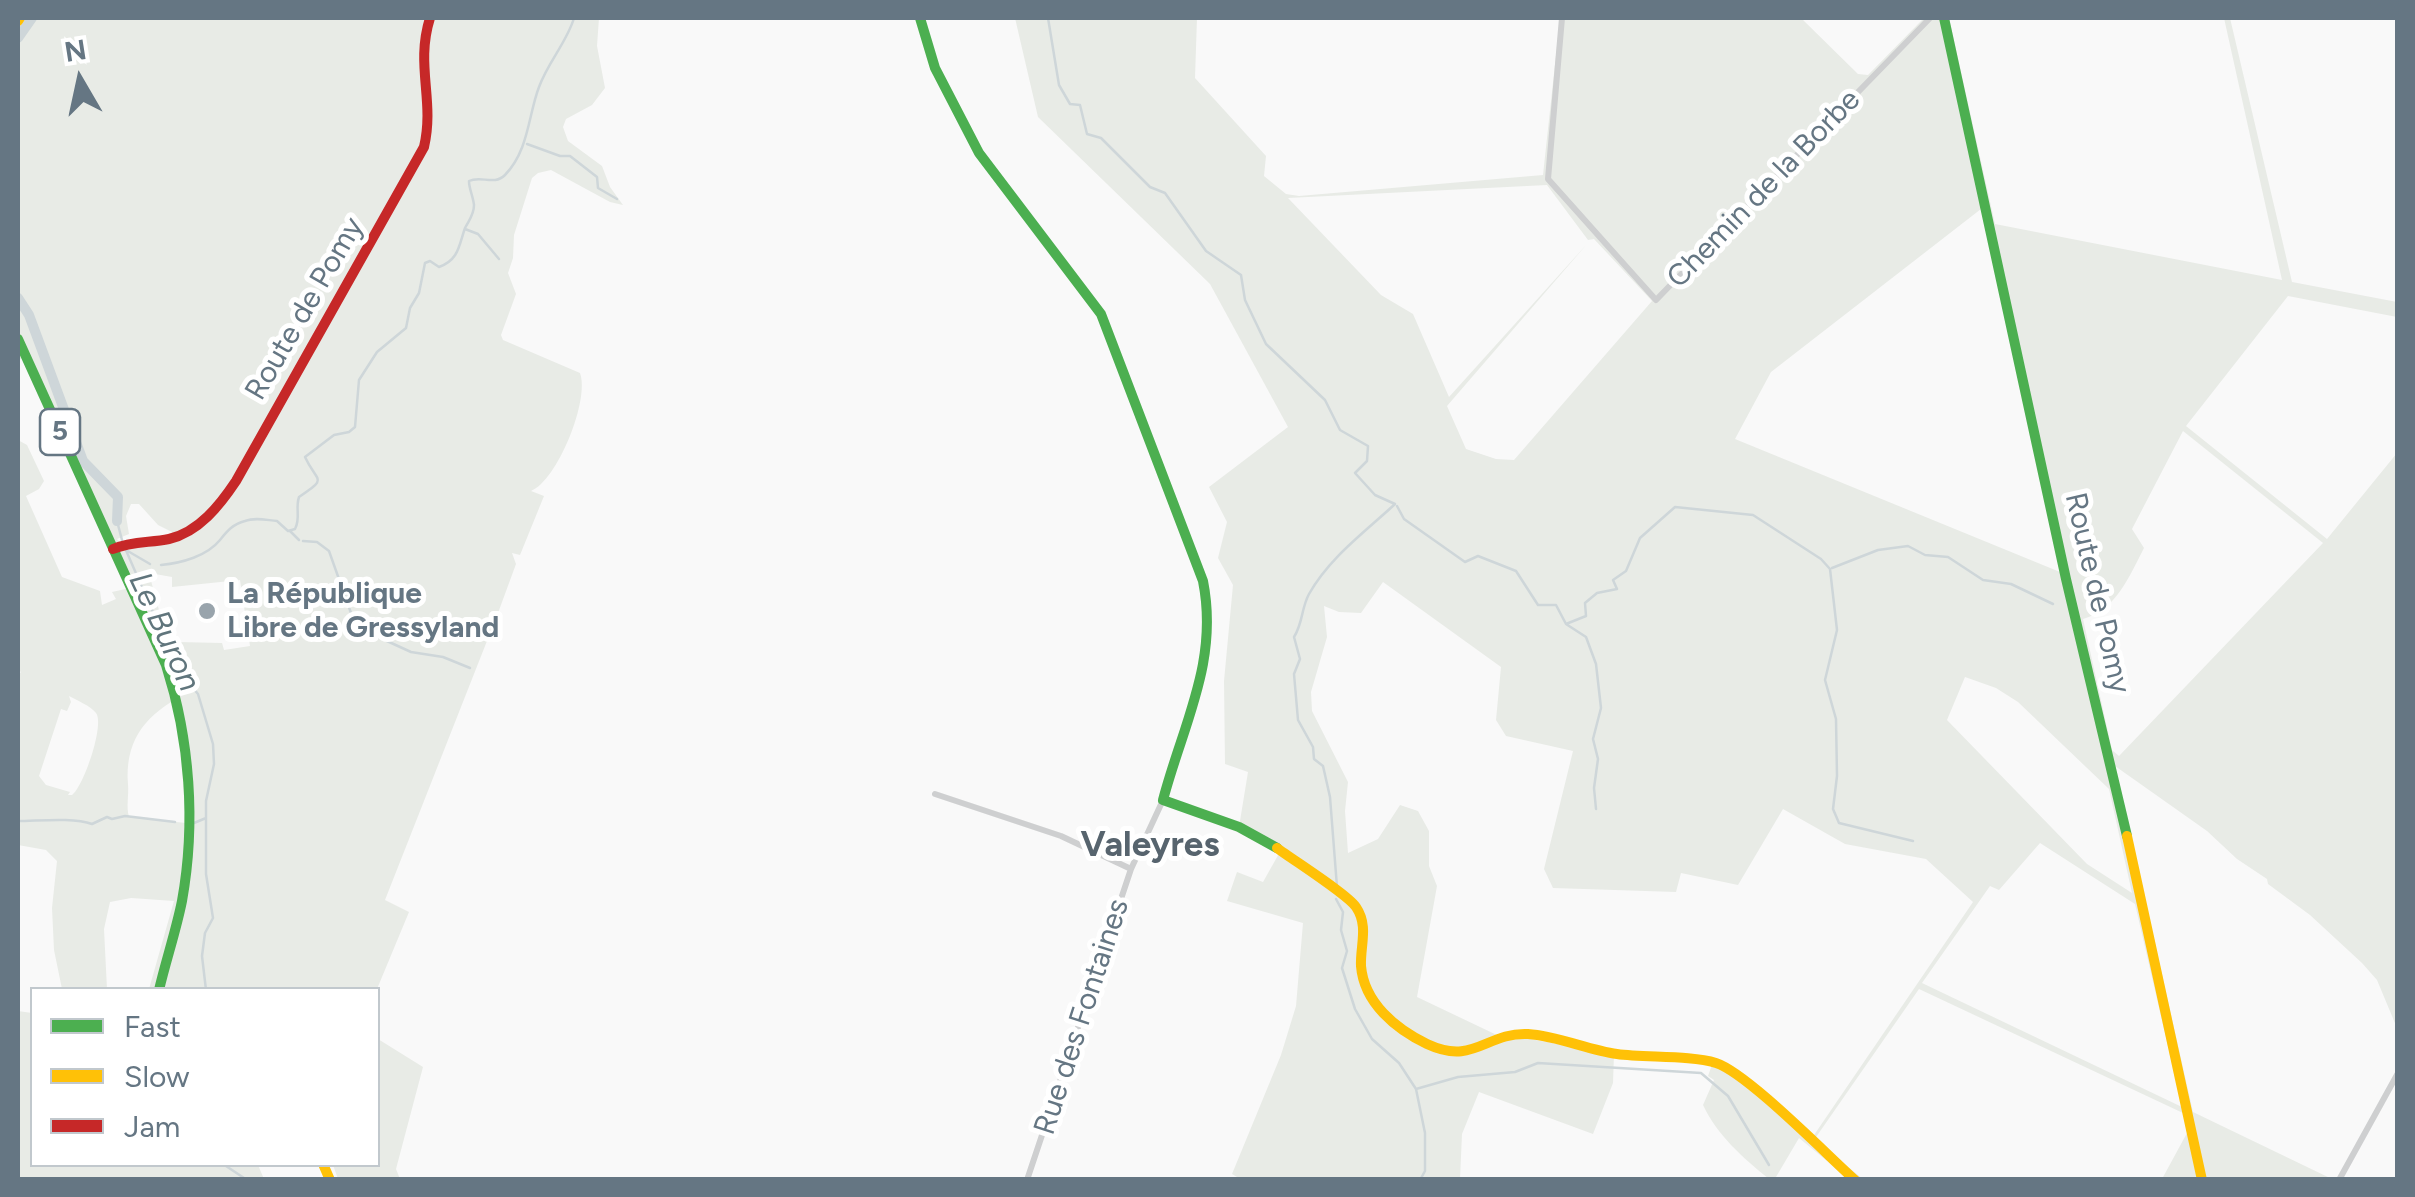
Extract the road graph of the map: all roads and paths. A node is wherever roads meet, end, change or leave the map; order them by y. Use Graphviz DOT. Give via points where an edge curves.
graph roads {
  1 [pos="430,18"];
  2 [pos="920,18"];
  3 [pos="1562,18"];
  4 [pos="1930,18"];
  5 [pos="1944,18"];
  6 [pos="18,339"];
  7 [pos="121,546"];
  8 [pos="935,794"];
  9 [pos="1163,800"];
  10 [pos="1132,869"];
  11 [pos="160,987"];
  12 [pos="2398,1073"];
  13 [pos="1028,1180"];
  14 [pos="1855,1180"];
  15 [pos="2202,1180"];
  16 [pos="2340,1180"];
  1 -- 7 [label="street, Route de Pomy" via="422,51 430,105 424,147 227,495 182,535"];
  2 -- 9 [label="street" via="941,82 979,152 1101,314 1203,580 1210,623 1205,672"];
  3 -- 4 [label="street, Chemin de la Borbe" via="1548,179 1656,300"];
  5 -- 15 [label="street, Route de Pomy"];
  6 -- 7 [label="street, 5"];
  7 -- 11 [label="street, 5" via="184,730 184,883"];
  8 -- 10 [label="street" via="1061,836"];
  9 -- 10 [label="street, Rue des Fontaines"];
  9 -- 14 [label="street" via="1272,844 1356,906 1369,992 1394,1025 1424,1042 1464,1054 1528,1034 1616,1054 1712,1062 1743,1080"];
  10 -- 13 [label="street, Rue des Fontaines"];
  12 -- 16 [label="street"];
}
